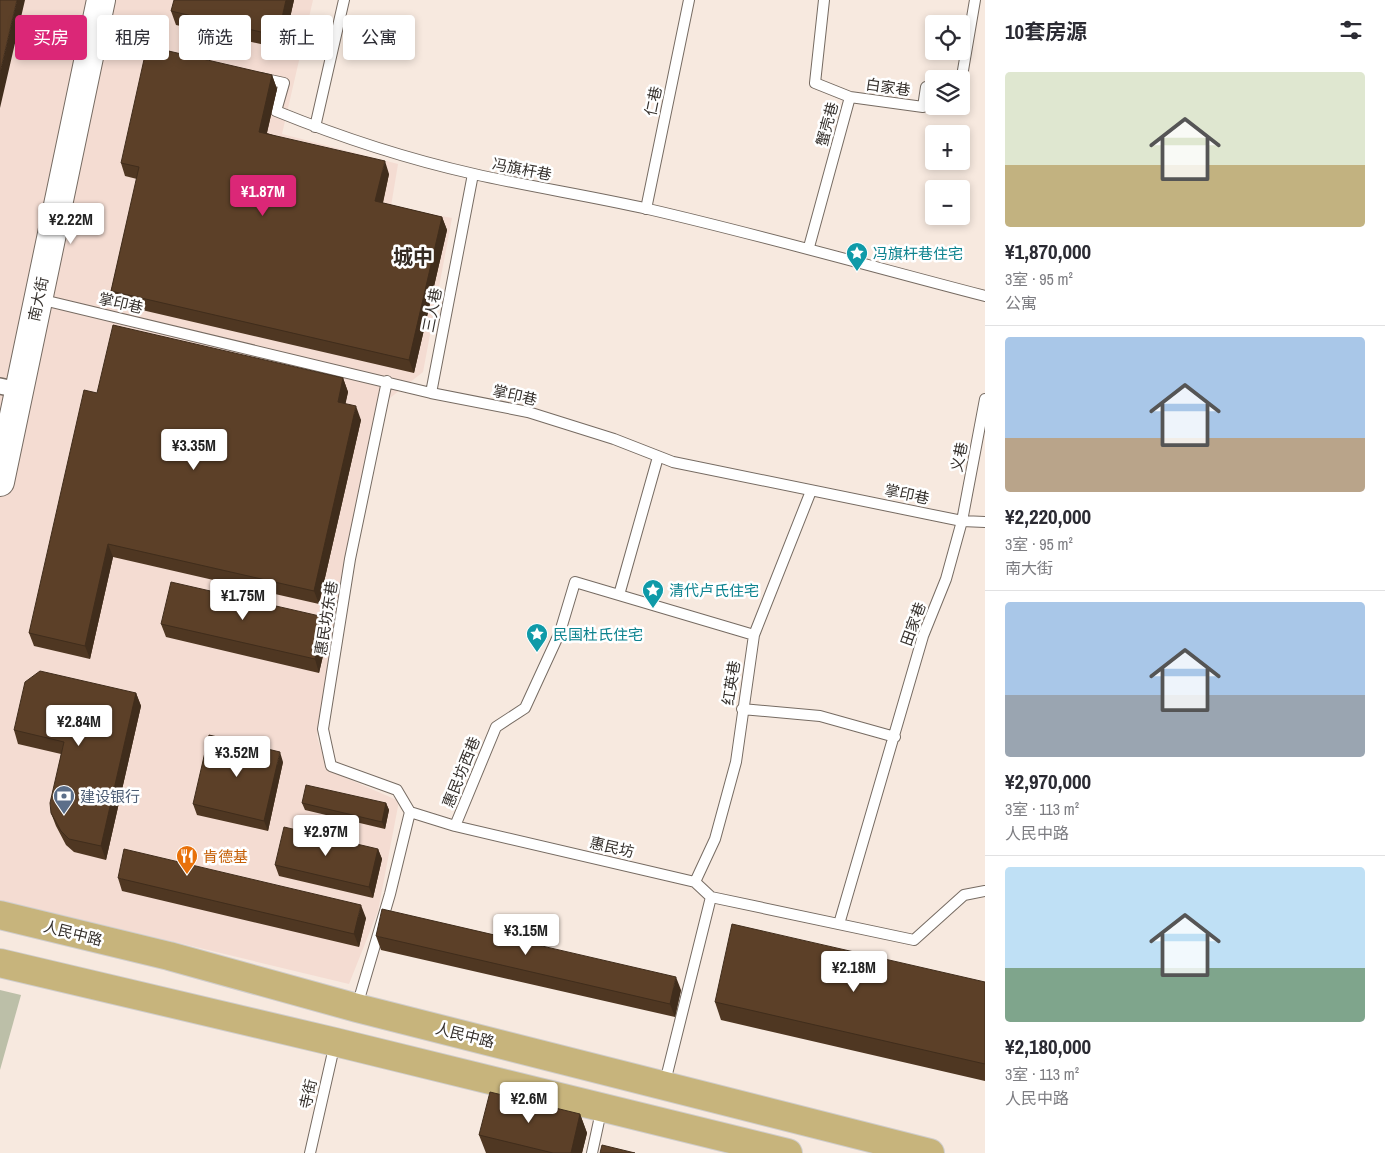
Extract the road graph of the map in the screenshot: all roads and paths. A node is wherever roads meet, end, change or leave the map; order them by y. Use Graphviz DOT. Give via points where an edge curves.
graph roads {
  1 [pos="101,0"];
  2 [pos="344,0"];
  3 [pos="689,0"];
  4 [pos="824,0"];
  5 [pos="975,0"];
  6 [pos="93,41"];
  7 [pos="97,42"];
  8 [pos="963,70"];
  9 [pos="246,75"];
  10 [pos="925,94"];
  11 [pos="850,96"];
  12 [pos="315,127"];
  13 [pos="473,174"];
  14 [pos="646,209"];
  15 [pos="809,248"];
  16 [pos="985,296"];
  17 [pos="38,299"];
  18 [pos="387,381"];
  19 [pos="9,388"];
  20 [pos="431,393"];
  21 [pos="985,399"];
  22 [pos="658,457"];
  23 [pos="0,482"];
  24 [pos="811,491"];
  25 [pos="962,521"];
  26 [pos="985,522"];
  27 [pos="619,595"];
  28 [pos="754,635"];
  29 [pos="742,709"];
  30 [pos="895,737"];
  31 [pos="410,812"];
  32 [pos="455,826"];
  33 [pos="695,882"];
  34 [pos="985,891"];
  35 [pos="711,897"];
  36 [pos="0,915"];
  37 [pos="839,924"];
  38 [pos="0,963"];
  39 [pos="357,1008"];
  40 [pos="336,1042"];
  41 [pos="664,1087"];
  42 [pos="602,1106"];
  43 [pos="783,1152"];
  44 [pos="310,1153"];
  45 [pos="592,1153"];
  46 [pos="930,1153"];
  1 -- 6 [label="main road, 南大街"];
  2 -- 12 [label="lane"];
  3 -- 14 [label="lane, 仁巷"];
  4 -- 11 [label="lane, 蟹壳巷" via="815,84"];
  5 -- 8 [label="lane"];
  6 -- 7 [label="lane"];
  6 -- 17 [label="main road, 南大街"];
  9 -- 12 [label="lane, 冯旗杆巷" via="284,83 276,111"];
  10 -- 11 [label="lane, 白家巷" via="923,107"];
  11 -- 15 [label="lane, 蟹壳巷"];
  12 -- 13 [label="lane, 冯旗杆巷"];
  13 -- 14 [label="lane, 冯旗杆巷"];
  13 -- 20 [label="lane, 三人巷"];
  14 -- 15 [label="lane, 冯旗杆巷"];
  15 -- 16 [label="lane, 冯旗杆巷"];
  17 -- 18 [label="lane, 掌印巷"];
  17 -- 19 [label="main road, 南大街"];
  18 -- 20 [label="lane, 掌印巷"];
  18 -- 31 [label="lane, 惠民坊东巷" via="350,559 323,729 331,766 397,790"];
  19 -- 23 [label="main road, 南大街"];
  20 -- 22 [label="lane, 掌印巷" via="528,412 614,439"];
  21 -- 25 [label="lane, 义巷"];
  22 -- 24 [label="lane, 掌印巷"];
  22 -- 27 [label="lane"];
  24 -- 25 [label="lane, 掌印巷"];
  24 -- 28 [label="lane, 红英巷"];
  25 -- 26 [label="lane, 掌印巷"];
  25 -- 30 [label="lane, 田家巷" via="946,579 923,636"];
  27 -- 28 [label="lane, 惠民坊西巷"];
  27 -- 32 [label="lane, 惠民坊西巷" via="575,582 560,632 525,708 496,727"];
  28 -- 29 [label="lane, 红英巷"];
  29 -- 30 [label="lane" via="820,716"];
  29 -- 33 [label="lane, 红英巷" via="736,762 714,839"];
  30 -- 37 [label="lane, 田家巷"];
  31 -- 32 [label="lane, 惠民坊"];
  31 -- 39 [label="lane"];
  32 -- 33 [label="lane, 惠民坊"];
  33 -- 35 [label="lane"];
  34 -- 37 [label="lane" via="964,895 914,940"];
  35 -- 37 [label="lane"];
  35 -- 41 [label="lane"];
  36 -- 39 [label="main road, 人民中路" via="169,956"];
  38 -- 40 [label="main road"];
  39 -- 41 [label="main road, 人民中路"];
  40 -- 42 [label="main road"];
  40 -- 44 [label="lane, 寺街"];
  41 -- 46 [label="main road, 人民中路"];
  42 -- 43 [label="main road"];
  42 -- 45 [label="lane"];
}
